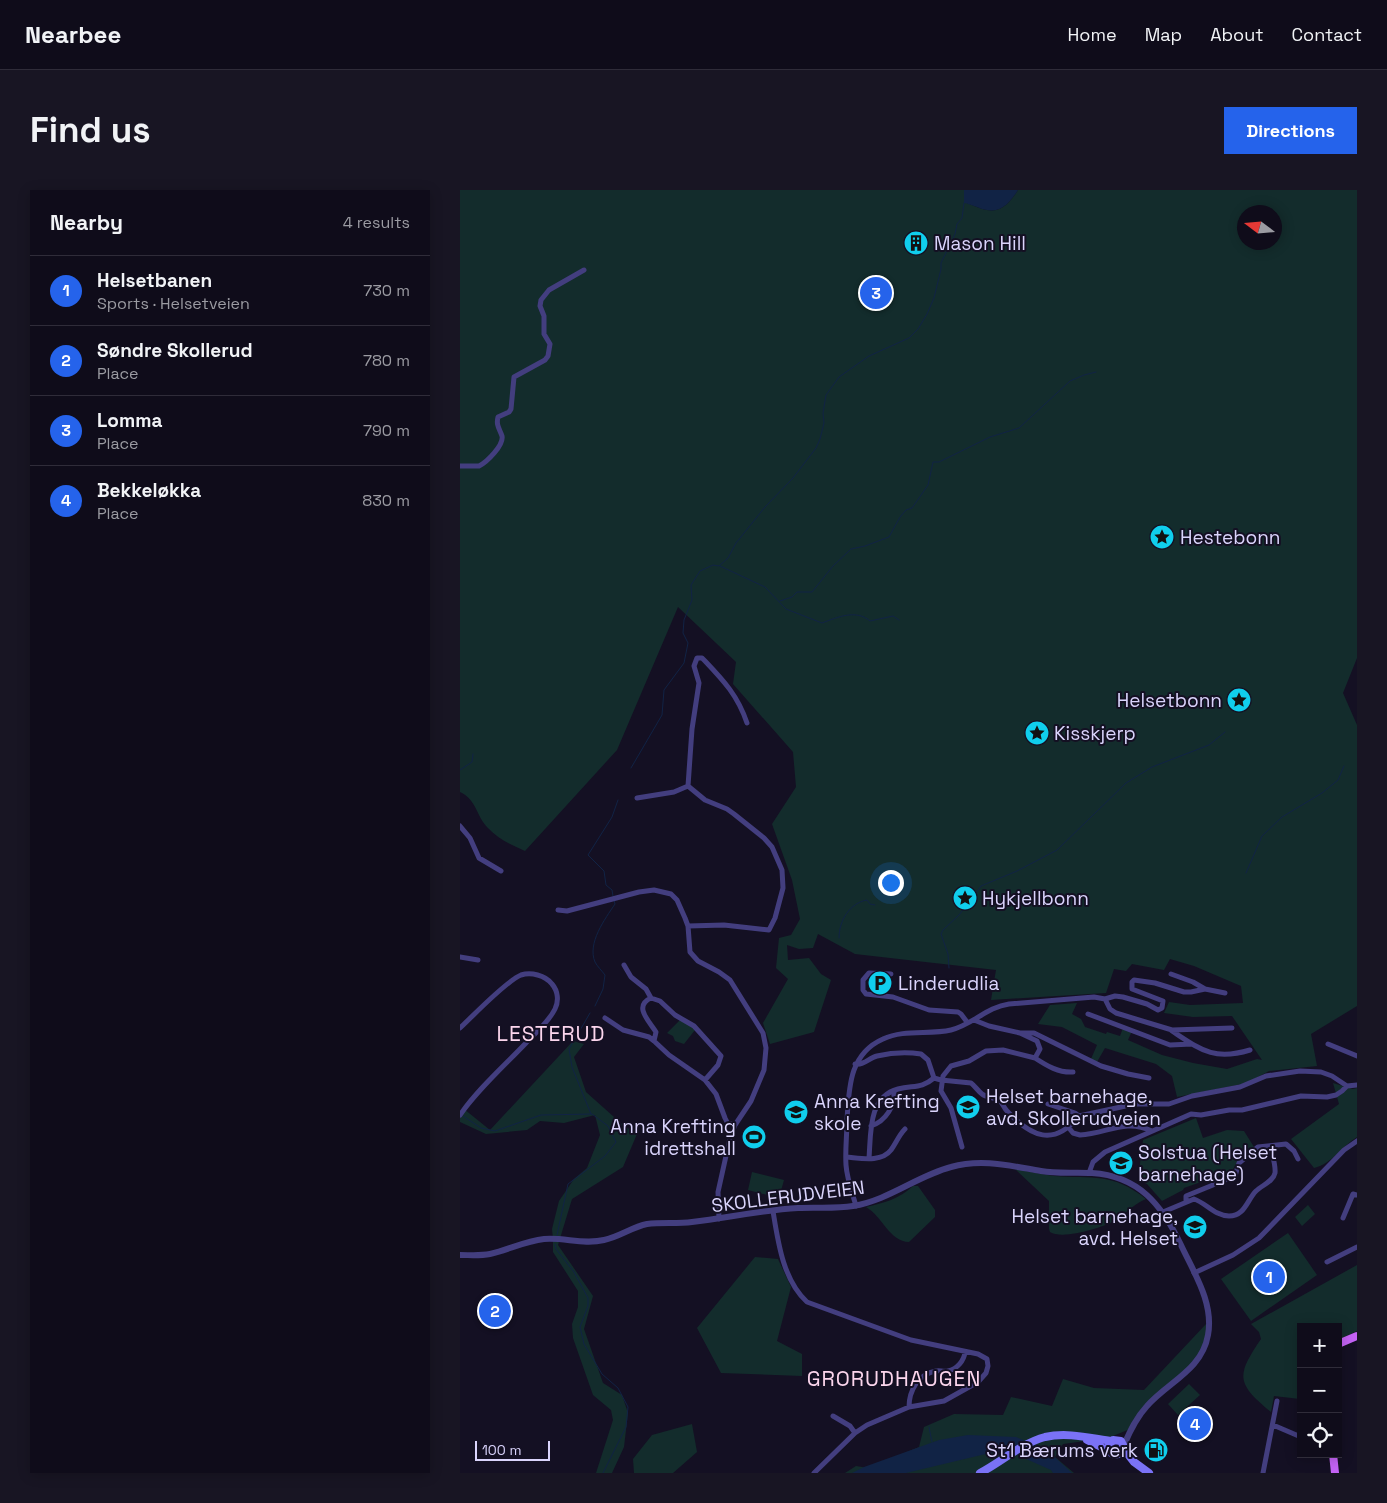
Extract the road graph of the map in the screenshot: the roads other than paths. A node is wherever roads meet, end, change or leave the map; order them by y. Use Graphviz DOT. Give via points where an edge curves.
graph roads {
  1 [pos="584,270"];
  2 [pos="460,466"];
  3 [pos="747,723"];
  4 [pos="688,786"];
  5 [pos="637,798"];
  6 [pos="460,826"];
  7 [pos="501,871"];
  8 [pos="558,910"];
  9 [pos="688,926"];
  10 [pos="460,957"];
  11 [pos="478,960"];
  12 [pos="624,965"];
  13 [pos="891,974"];
  14 [pos="1171,974"];
  15 [pos="1205,989"];
  16 [pos="1225,993"];
  17 [pos="652,998"];
  18 [pos="1105,999"];
  19 [pos="1088,1014"];
  20 [pos="605,1018"];
  21 [pos="974,1020"];
  22 [pos="967,1022"];
  23 [pos="460,1028"];
  24 [pos="1232,1028"];
  25 [pos="1172,1030"];
  26 [pos="1020,1033"];
  27 [pos="654,1041"];
  28 [pos="1192,1044"];
  29 [pos="1328,1044"];
  30 [pos="1250,1050"];
  31 [pos="1357,1056"];
  32 [pos="1035,1058"];
  33 [pos="855,1064"];
  34 [pos="1073,1072"];
  35 [pos="934,1078"];
  36 [pos="1149,1078"];
  37 [pos="705,1080"];
  38 [pos="941,1080"];
  39 [pos="1357,1085"];
  40 [pos="1347,1086"];
  41 [pos="894,1091"];
  42 [pos="1048,1104"];
  43 [pos="460,1115"];
  44 [pos="1079,1116"];
  45 [pos="735,1125"];
  46 [pos="872,1126"];
  47 [pos="1069,1128"];
  48 [pos="905,1129"];
  49 [pos="1152,1131"];
  50 [pos="1357,1141"];
  51 [pos="1270,1146"];
  52 [pos="962,1147"];
  53 [pos="846,1157"];
  54 [pos="869,1158"];
  55 [pos="1298,1159"];
  56 [pos="1089,1173"];
  57 [pos="1357,1195"];
  58 [pos="1186,1202"];
  59 [pos="856,1206"];
  60 [pos="773,1211"];
  61 [pos="1162,1212"];
  62 [pos="1343,1218"];
  63 [pos="719,1219"];
  64 [pos="1357,1247"];
  65 [pos="460,1255"];
  66 [pos="1328,1262"];
  67 [pos="1194,1273"];
  68 [pos="1357,1336"];
  69 [pos="1342,1342"];
  70 [pos="965,1352"];
  71 [pos="1277,1401"];
  72 [pos="909,1407"];
  73 [pos="833,1416"];
  74 [pos="1273,1425"];
  75 [pos="1130,1429"];
  76 [pos="855,1432"];
  77 [pos="1297,1435"];
  78 [pos="1078,1436"];
  79 [pos="1114,1440"];
  80 [pos="1124,1447"];
  81 [pos="1112,1453"];
  82 [pos="1335,1458"];
  83 [pos="814,1473"];
  84 [pos="980,1473"];
  85 [pos="1141,1473"];
  86 [pos="1149,1473"];
  87 [pos="1263,1473"];
  88 [pos="1336,1473"];
  1 -- 2 [label="street" via="549,290 541,300 544,334 550,350 545,360 514,376 511,409 497,421 502,436 500,446 479,466"];
  3 -- 4 [label="street" via="733,691 702,658 697,658 694,666 699,683"];
  4 -- 5 [label="street" via="674,792"];
  4 -- 9 [label="street" via="705,800 728,809 769,842 783,878 780,900 769,930 724,925"];
  6 -- 7 [label="street" via="479,858"];
  8 -- 9 [label="street" via="567,911 639,892 663,891 678,900"];
  9 -- 45 [label="street" via="690,952 698,961 730,980 765,1040 761,1079"];
  10 -- 11 [label="street"];
  12 -- 17 [label="street"];
  13 -- 22 [label="street" via="868,973 863,980 863,990 866,994 893,996 929,1010 958,1012"];
  14 -- 15 [label="street"];
  15 -- 16 [label="street"];
  15 -- 18 [label="street" via="1184,992 1134,980 1131,986 1135,991 1163,1001 1162,1008 1158,1010 1123,997"];
  17 -- 27 [label="street" via="642,1007 656,1032"];
  17 -- 37 [label="street" via="694,1026 721,1056 718,1066"];
  18 -- 21 [label="street" via="1094,997 1000,1005"];
  18 -- 25 [label="street" via="1116,1013"];
  19 -- 28 [label="street" via="1170,1045"];
  20 -- 27 [label="street" via="623,1030"];
  21 -- 22 [label="street"];
  21 -- 26 [label="street"];
  22 -- 33 [label="street" via="950,1030 884,1038 864,1052"];
  23 -- 43 [label="street" via="519,976 528,974 545,978 556,992 558,1001 548,1020"];
  24 -- 25 [label="street"];
  25 -- 28 [label="street"];
  26 -- 32 [label="street" via="1037,1041 1040,1049"];
  26 -- 36 [label="street" via="1034,1033 1108,1069"];
  27 -- 37 [label="street"];
  28 -- 30 [label="street" via="1204,1051 1221,1054"];
  29 -- 31 [label="street"];
  32 -- 34 [label="street" via="1056,1070"];
  32 -- 38 [label="street" via="991,1050 951,1066"];
  33 -- 35 [label="street" via="880,1056 921,1054 928,1060"];
  33 -- 53 [label="street" via="849,1087"];
  35 -- 38 [label="street"];
  35 -- 41 [label="street" via="924,1086"];
  37 -- 45 [label="street" via="716,1094 727,1122"];
  38 -- 47 [label="street" via="971,1083 981,1094 999,1100 1030,1131 1055,1135"];
  38 -- 52 [label="street" via="941,1091 951,1108"];
  39 -- 40 [label="street"];
  40 -- 44 [label="street" via="1327,1074 1308,1070 1266,1076 1240,1087 1168,1104 1135,1104"];
  40 -- 49 [label="street" via="1336,1095 1327,1097 1301,1096 1242,1110 1191,1114"];
  41 -- 46 [label="street" via="880,1100"];
  41 -- 46 [label="street" via="893,1104 884,1119"];
  42 -- 44 [label="street"];
  44 -- 47 [label="street"];
  45 -- 63 [label="street" via="720,1183"];
  46 -- 54 [label="street"];
  47 -- 49 [label="street" via="1080,1135 1130,1125"];
  48 -- 54 [label="street" via="887,1154"];
  49 -- 56 [label="street" via="1096,1158"];
  50 -- 67 [label="street" via="1344,1150 1259,1238 1233,1255"];
  51 -- 55 [label="street" via="1286,1144"];
  51 -- 58 [label="street" via="1258,1147 1239,1163 1235,1176 1186,1196"];
  51 -- 58 [label="street" via="1275,1170 1273,1178 1256,1191 1248,1206 1237,1214 1225,1215 1194,1200"];
  53 -- 54 [label="street"];
  53 -- 59 [label="street" via="847,1175"];
  56 -- 59 [label="street, SKOLLERUDVEIEN" via="1050,1172 983,1162 964,1164 941,1170"];
  56 -- 61 [label="street, SKOLLERUDVEIEN" via="1126,1181 1149,1196"];
  57 -- 62 [label="street" via="1353,1194"];
  58 -- 61 [label="street"];
  59 -- 60 [label="street, SKOLLERUDVEIEN"];
  60 -- 63 [label="street, SKOLLERUDVEIEN"];
  60 -- 70 [label="street" via="785,1265 795,1288 807,1302 912,1340"];
  61 -- 67 [label="street, SKOLLERUDVEIEN"];
  63 -- 65 [label="street, SKOLLERUDVEIEN" via="645,1224 594,1242 542,1239 491,1254"];
  64 -- 66 [label="street"];
  67 -- 75 [label="street, SKOLLERUDVEIEN" via="1209,1315 1204,1349 1192,1368 1152,1401"];
  68 -- 69 [label="main road"];
  70 -- 72 [label="street" via="959,1365 924,1376 913,1387"];
  70 -- 72 [label="street" via="987,1359 986,1373 978,1382 944,1402"];
  71 -- 74 [label="street"];
  72 -- 76 [label="street"];
  73 -- 76 [label="street"];
  74 -- 77 [label="street"];
  74 -- 87 [label="street"];
  75 -- 79 [label="street, SKOLLERUDVEIEN"];
  75 -- 80 [label="street, SKOLLERUDVEIEN"];
  76 -- 83 [label="street"];
  78 -- 79 [label="main road"];
  78 -- 81 [label="main road"];
  78 -- 84 [label="main road" via="1056,1435 1040,1439"];
  79 -- 80 [label="main road" via="1122,1442"];
  79 -- 81 [label="main road" via="1108,1445"];
  80 -- 81 [label="main road" via="1122,1453"];
  80 -- 86 [label="main road" via="1134,1462"];
  81 -- 85 [label="main road"];
  82 -- 88 [label="main road"];
}
